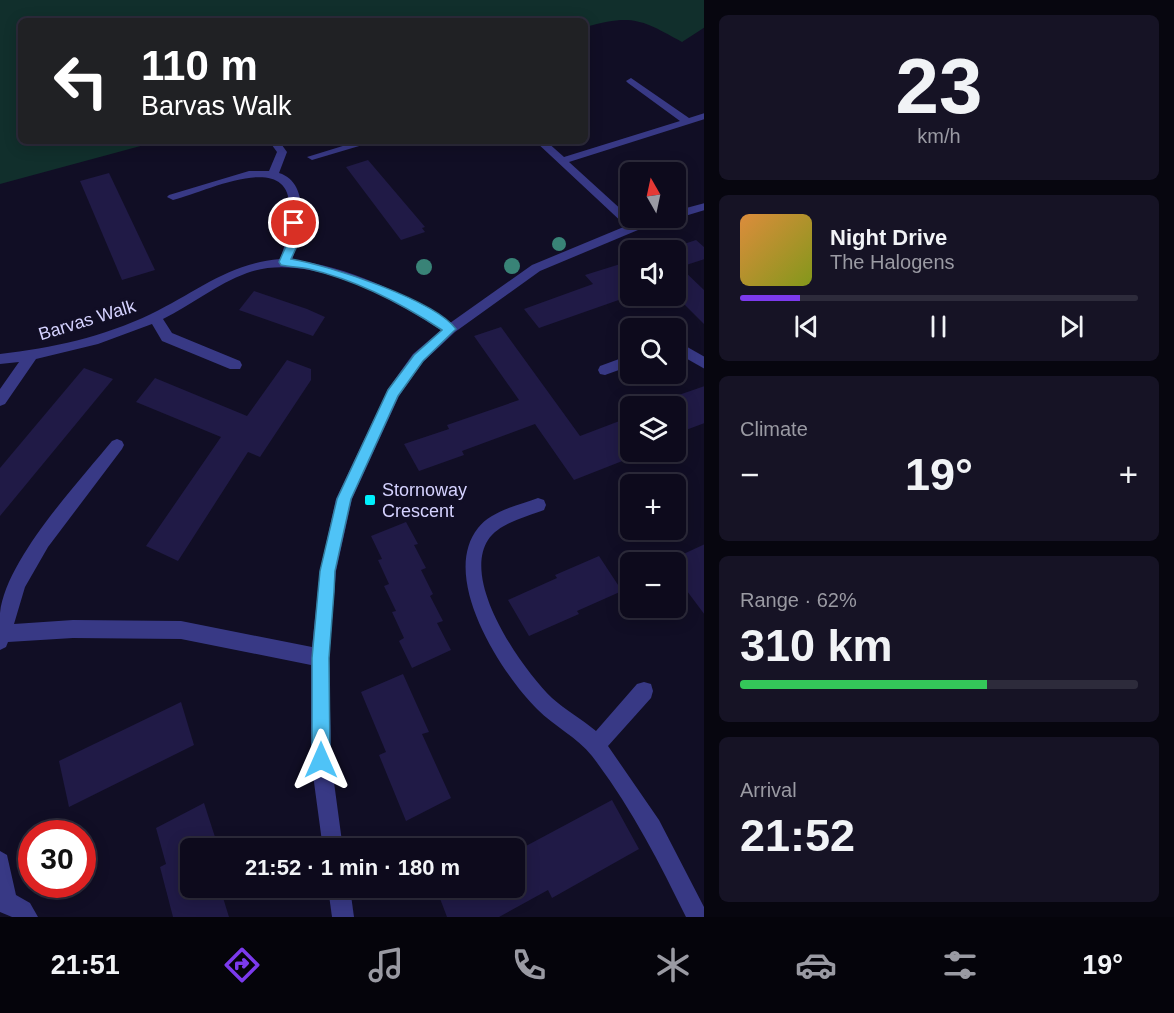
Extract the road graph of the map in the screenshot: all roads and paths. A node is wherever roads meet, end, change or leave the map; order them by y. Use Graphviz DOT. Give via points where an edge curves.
graph roads {
  1 [pos="631,81"];
  2 [pos="704,116"];
  3 [pos="687,122"];
  4 [pos="276,144"];
  5 [pos="360,144"];
  6 [pos="543,144"];
  7 [pos="312,157"];
  8 [pos="562,162"];
  9 [pos="273,175"];
  10 [pos="172,197"];
  11 [pos="704,206"];
  12 [pos="686,212"];
  13 [pos="620,214"];
  14 [pos="632,228"];
  15 [pos="285,262"];
  16 [pos="154,318"];
  17 [pos="450,329"];
  18 [pos="686,352"];
  19 [pos="31,356"];
  20 [pos="0,359"];
  21 [pos="704,363"];
  22 [pos="620,364"];
  23 [pos="235,365"];
  24 [pos="605,370"];
  25 [pos="0,400"];
  26 [pos="117,445"];
  27 [pos="538,505"];
  28 [pos="1,638"];
  29 [pos="320,658"];
  30 [pos="644,691"];
  31 [pos="596,745"];
  32 [pos="332,838"];
  33 [pos="0,862"];
  34 [pos="340,898"];
  35 [pos="3,901"];
  36 [pos="27,917"];
  37 [pos="343,917"];
  38 [pos="697,917"];
  1 -- 3 [label="street"];
  2 -- 3 [label="street"];
  3 -- 8 [label="street"];
  4 -- 9 [label="street" via="282,152"];
  5 -- 7 [label="street"];
  6 -- 8 [label="street"];
  8 -- 13 [label="street"];
  9 -- 10 [label="street" via="249,174"];
  9 -- 15 [label="street" via="291,184 297,200"];
  11 -- 12 [label="street"];
  14 -- 17 [label="street" via="536,268"];
  15 -- 16 [label="street, Barvas Walk" via="231,274"];
  15 -- 17 [label="street, Barvas Walk" via="311,266 365,284 413,305"];
  16 -- 19 [label="street, Barvas Walk" via="111,335"];
  16 -- 23 [label="street, Barvas Walk" via="167,337"];
  17 -- 29 [label="street" via="418,358 393,393 344,499 328,571"];
  18 -- 21 [label="street"];
  19 -- 20 [label="street, Barvas Walk"];
  19 -- 25 [label="street, Barvas Walk"];
  22 -- 24 [label="street"];
  26 -- 28 [label="street" via="42,542 17,584"];
  27 -- 31 [label="street" via="482,534 473,551 479,595 504,652 544,703"];
  28 -- 29 [label="street" via="73,629 181,630"];
  29 -- 32 [label="street" via="321,760"];
  30 -- 31 [label="street"];
  31 -- 38 [label="street" via="652,827"];
  33 -- 35 [label="street"];
  34 -- 37 [label="street"];
  35 -- 36 [label="street"];
}
